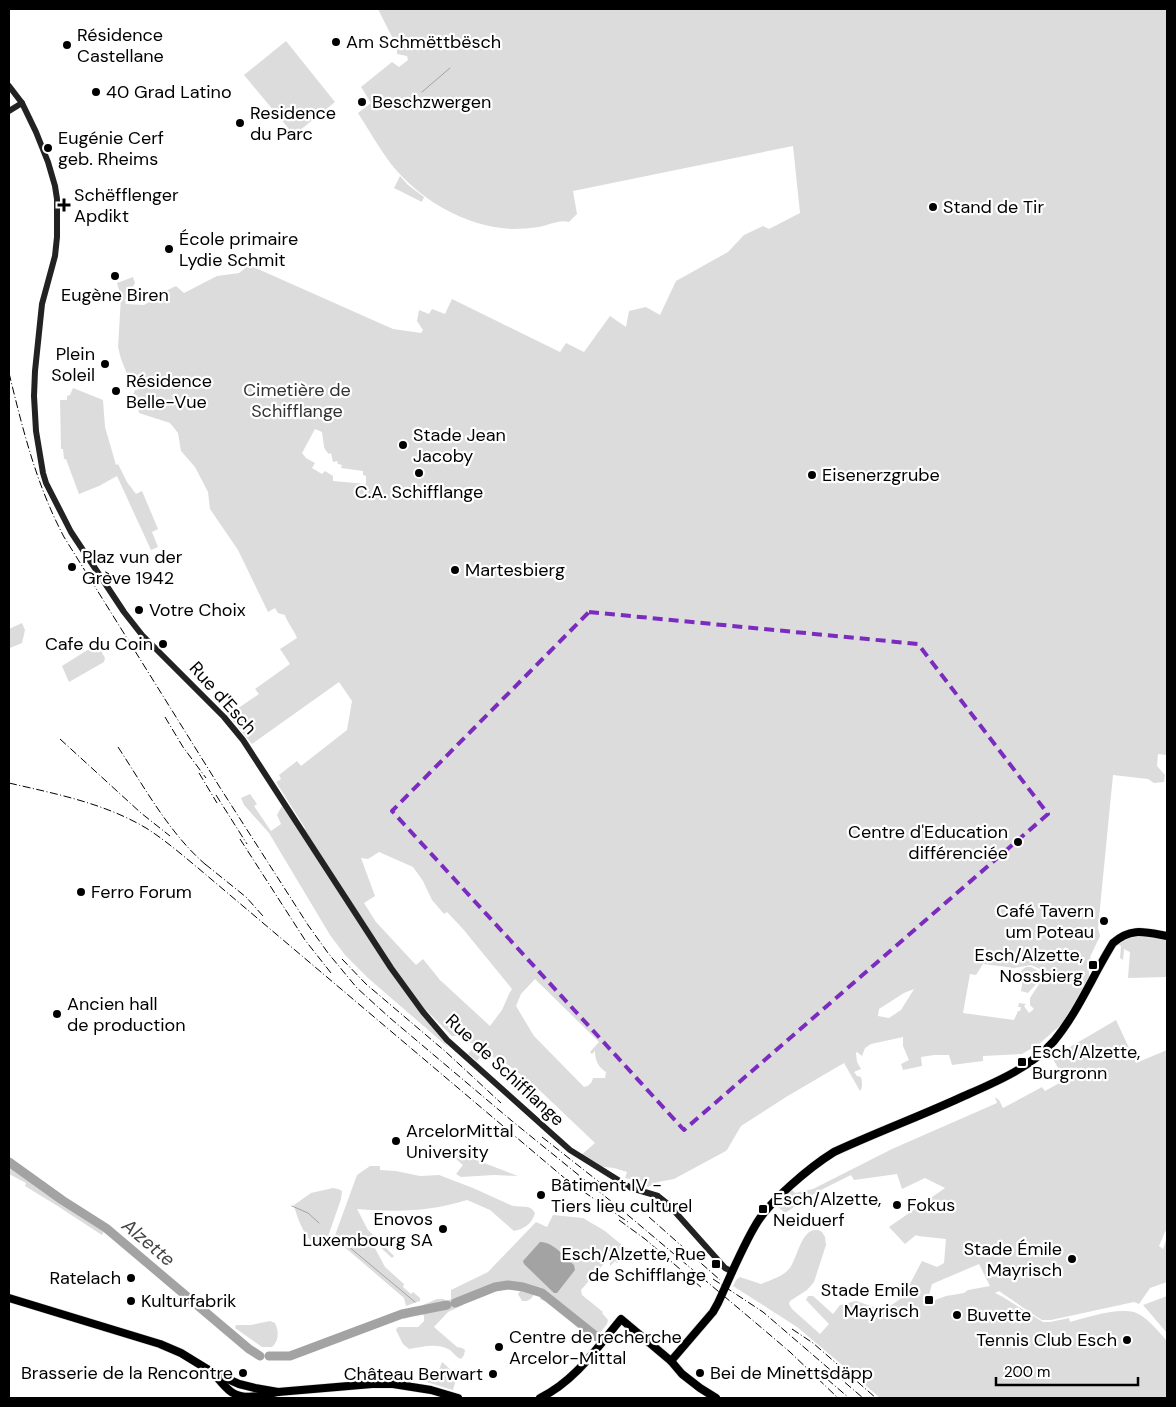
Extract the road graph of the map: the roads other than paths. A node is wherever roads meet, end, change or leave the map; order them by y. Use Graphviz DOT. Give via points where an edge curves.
graph roads {
  1 [pos="9,86"];
  2 [pos="22,103"];
  3 [pos="9,111"];
  4 [pos="289,812"];
  5 [pos="1167,936"];
  6 [pos="733,1272"];
  7 [pos="9,1298"];
  8 [pos="671,1361"];
  9 [pos="458,1398"];
  10 [pos="540,1398"];
  11 [pos="716,1398"];
  12 [pos="723,1398"];
  1 -- 2 [label="street, Rue d'Esch"];
  2 -- 3 [label="street"];
  2 -- 4 [label="street, Rue d'Esch" via="48,162 58,207 55,256 42,304 35,371 36,431 43,473 50,492 71,532 124,612 142,635 224,717 251,752"];
  4 -- 6 [label="street, Rue de Schifflange" via="391,968 447,1040 570,1150 630,1188 662,1199 725,1268"];
  5 -- 6 [label="main road" via="1136,931 1112,943 1067,1023 1035,1060 988,1085 850,1145 808,1170 765,1212 751,1232"];
  6 -- 8 [label="main road" via="712,1312"];
  7 -- 9 [label="main road" via="160,1344 212,1372 228,1390 240,1396 393,1384"];
  8 -- 10 [label="main road" via="621,1319 574,1374"];
  8 -- 11 [label="main road" via="682,1374"];
  8 -- 12 [label="main road"];
}
